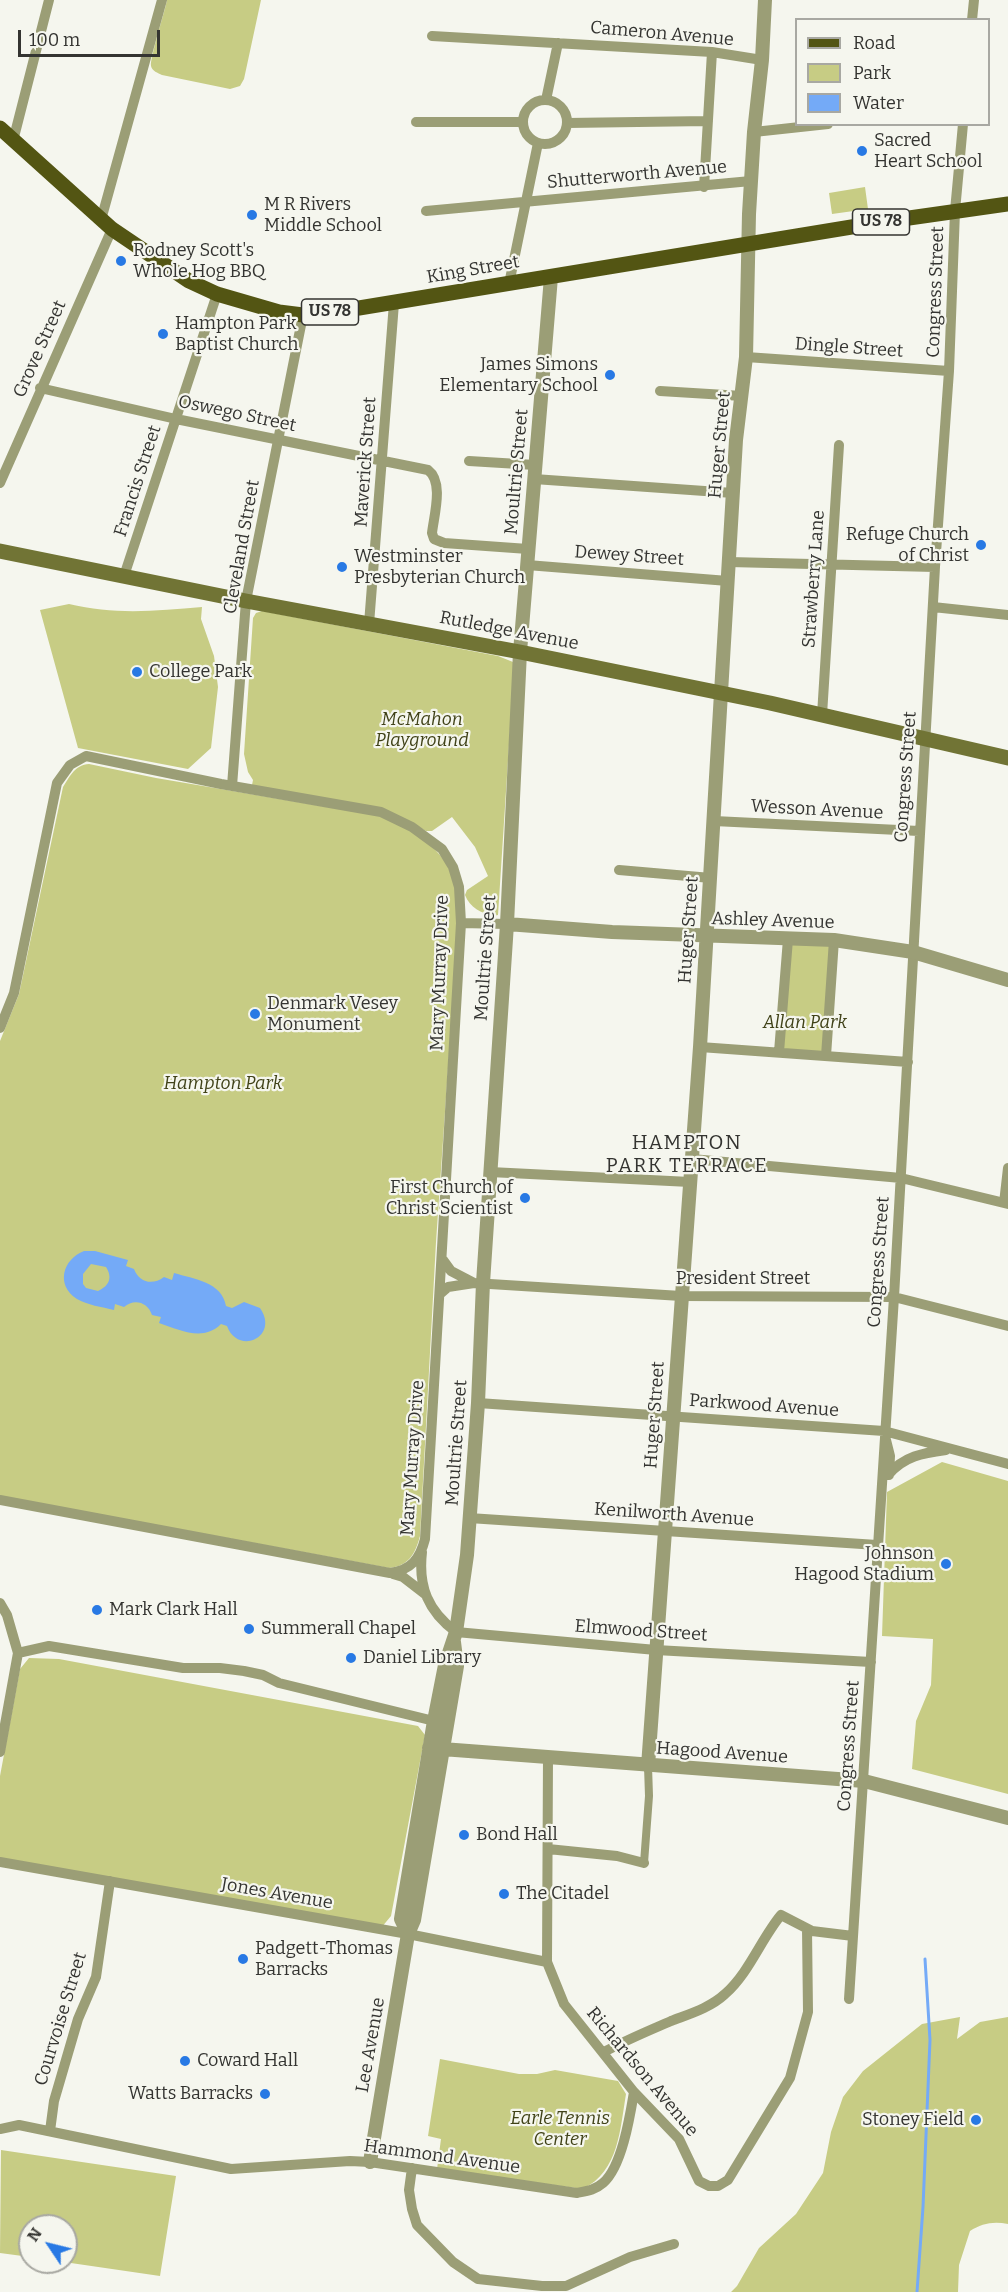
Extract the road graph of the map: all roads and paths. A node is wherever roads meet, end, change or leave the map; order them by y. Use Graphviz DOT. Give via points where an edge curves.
graph roads {
  1 [pos="49,0"];
  2 [pos="162,0"];
  3 [pos="765,0"];
  4 [pos="974,0"];
  5 [pos="972,18"];
  6 [pos="432,36"];
  7 [pos="558,43"];
  8 [pos="711,52"];
  9 [pos="762,60"];
  10 [pos="546,100"];
  11 [pos="708,121"];
  12 [pos="416,122"];
  13 [pos="523,122"];
  14 [pos="567,123"];
  15 [pos="810,126"];
  16 [pos="963,126"];
  17 [pos="0,128"];
  18 [pos="754,132"];
  19 [pos="13,141"];
  20 [pos="538,143"];
  21 [pos="751,181"];
  22 [pos="704,187"];
  23 [pos="526,202"];
  24 [pos="1008,204"];
  25 [pos="426,211"];
  26 [pos="955,211"];
  27 [pos="107,224"];
  28 [pos="749,244"];
  29 [pos="551,276"];
  30 [pos="509,284"];
  31 [pos="218,294"];
  32 [pos="394,303"];
  33 [pos="303,315"];
  34 [pos="746,357"];
  35 [pos="949,371"];
  36 [pos="40,388"];
  37 [pos="660,391"];
  38 [pos="742,396"];
  39 [pos="176,419"];
  40 [pos="278,440"];
  41 [pos="839,444"];
  42 [pos="383,461"];
  43 [pos="469,461"];
  44 [pos="535,472"];
  45 [pos="0,483"];
  46 [pos="734,493"];
  47 [pos="528,549"];
  48 [pos="0,550"];
  49 [pos="729,562"];
  50 [pos="527,565"];
  51 [pos="831,566"];
  52 [pos="935,567"];
  53 [pos="124,576"];
  54 [pos="728,581"];
  55 [pos="246,601"];
  56 [pos="933,607"];
  57 [pos="1008,615"];
  58 [pos="369,624"];
  59 [pos="520,652"];
  60 [pos="722,693"];
  61 [pos="822,715"];
  62 [pos="926,738"];
  63 [pos="1008,758"];
  64 [pos="232,786"];
  65 [pos="714,821"];
  66 [pos="919,831"];
  67 [pos="619,870"];
  68 [pos="711,878"];
  69 [pos="461,923"];
  70 [pos="507,924"];
  71 [pos="706,936"];
  72 [pos="788,939"];
  73 [pos="834,940"];
  74 [pos="913,952"];
  75 [pos="1008,980"];
  76 [pos="0,1028"];
  77 [pos="700,1047"];
  78 [pos="779,1052"];
  79 [pos="826,1056"];
  80 [pos="908,1062"];
  81 [pos="692,1159"];
  82 [pos="1008,1168"];
  83 [pos="490,1172"];
  84 [pos="901,1178"];
  85 [pos="690,1182"];
  86 [pos="1006,1204"];
  87 [pos="443,1260"];
  88 [pos="478,1283"];
  89 [pos="440,1294"];
  90 [pos="681,1296"];
  91 [pos="894,1297"];
  92 [pos="1008,1326"];
  93 [pos="478,1403"];
  94 [pos="673,1416"];
  95 [pos="884,1431"];
  96 [pos="954,1449"];
  97 [pos="1008,1464"];
  98 [pos="888,1475"];
  99 [pos="880,1495"];
  100 [pos="0,1500"];
  101 [pos="470,1518"];
  102 [pos="665,1531"];
  103 [pos="877,1545"];
  104 [pos="422,1549"];
  105 [pos="390,1573"];
  106 [pos="427,1596"];
  107 [pos="0,1603"];
  108 [pos="455,1636"];
  109 [pos="656,1650"];
  110 [pos="18,1653"];
  111 [pos="871,1662"];
  112 [pos="434,1721"];
  113 [pos="436,1749"];
  114 [pos="0,1752"];
  115 [pos="548,1757"];
  116 [pos="648,1766"];
  117 [pos="864,1781"];
  118 [pos="1008,1818"];
  119 [pos="548,1849"];
  120 [pos="0,1862"];
  121 [pos="644,1863"];
  122 [pos="110,1881"];
  123 [pos="807,1929"];
  124 [pos="408,1934"];
  125 [pos="853,1936"];
  126 [pos="547,1962"];
  127 [pos="849,1999"];
  128 [pos="604,2052"];
  129 [pos="634,2092"];
  130 [pos="0,2129"];
  131 [pos="50,2132"];
  132 [pos="370,2162"];
  133 [pos="412,2168"];
  134 [pos="674,2244"];
  1 -- 19 [label="street"];
  2 -- 27 [label="street, Grove Street"];
  3 -- 9 [label="street, Huger Street"];
  4 -- 5 [label="street"];
  6 -- 7 [label="street, Cameron Avenue"];
  7 -- 8 [label="street, Cameron Avenue"];
  7 -- 10 [label="street"];
  8 -- 9 [label="street, Cameron Avenue"];
  8 -- 11 [label="street"];
  9 -- 18 [label="street, Huger Street"];
  10 -- 13 [label="street" via="526,111"];
  10 -- 14 [label="street" via="560,106"];
  11 -- 14 [label="street"];
  11 -- 22 [label="street"];
  12 -- 13 [label="street"];
  13 -- 20 [label="street" via="526,133"];
  14 -- 20 [label="street" via="556,142"];
  15 -- 18 [label="street"];
  16 -- 26 [label="street, Congress Street"];
  17 -- 19 [label="main road, King Street / US 78"];
  18 -- 21 [label="street, Huger Street"];
  19 -- 27 [label="main road, King Street / US 78"];
  20 -- 23 [label="street"];
  21 -- 22 [label="street, Shutterworth Avenue"];
  21 -- 28 [label="street, Huger Street"];
  22 -- 23 [label="street, Shutterworth Avenue"];
  23 -- 25 [label="street, Shutterworth Avenue"];
  23 -- 30 [label="street"];
  24 -- 26 [label="main road, King Street / US 78"];
  26 -- 28 [label="main road, King Street / US 78"];
  26 -- 35 [label="street, Congress Street"];
  27 -- 31 [label="main road, King Street / US 78" via="170,270"];
  27 -- 36 [label="street, Grove Street"];
  28 -- 29 [label="main road, King Street / US 78"];
  28 -- 34 [label="street, Huger Street"];
  29 -- 30 [label="main road, King Street / US 78"];
  29 -- 44 [label="street, Moultrie Street"];
  30 -- 32 [label="main road, King Street / US 78"];
  31 -- 33 [label="main road, King Street / US 78"];
  31 -- 39 [label="street, Francis Street"];
  32 -- 33 [label="main road, King Street / US 78"];
  32 -- 42 [label="street, Maverick Street"];
  33 -- 40 [label="street, Cleveland Street"];
  34 -- 35 [label="street, Dingle Street"];
  34 -- 38 [label="street, Huger Street"];
  35 -- 52 [label="street, Congress Street"];
  36 -- 39 [label="street, Oswego Street"];
  36 -- 45 [label="street, Grove Street"];
  37 -- 38 [label="street"];
  38 -- 46 [label="street, Huger Street"];
  39 -- 40 [label="street, Oswego Street"];
  39 -- 53 [label="street, Francis Street"];
  40 -- 42 [label="street, Oswego Street"];
  40 -- 55 [label="street, Cleveland Street"];
  41 -- 51 [label="street, Strawberry Lane"];
  42 -- 47 [label="street, Oswego Street" via="428,470 433,475 434,538 444,543"];
  42 -- 58 [label="street, Maverick Street"];
  43 -- 44 [label="street"];
  44 -- 46 [label="street"];
  44 -- 47 [label="street, Moultrie Street"];
  46 -- 49 [label="street, Huger Street"];
  47 -- 50 [label="street, Moultrie Street"];
  48 -- 53 [label="main road, Rutledge Avenue"];
  49 -- 51 [label="street"];
  49 -- 54 [label="street, Huger Street"];
  50 -- 54 [label="street, Dewey Street"];
  50 -- 59 [label="street, Moultrie Street"];
  51 -- 52 [label="street"];
  51 -- 61 [label="street, Strawberry Lane"];
  52 -- 56 [label="street, Congress Street"];
  53 -- 55 [label="main road, Rutledge Avenue"];
  54 -- 60 [label="street, Huger Street"];
  55 -- 58 [label="main road, Rutledge Avenue"];
  55 -- 64 [label="street, Cleveland Street"];
  56 -- 57 [label="street"];
  56 -- 62 [label="street, Congress Street"];
  58 -- 59 [label="main road, Rutledge Avenue"];
  59 -- 60 [label="main road, Rutledge Avenue"];
  59 -- 70 [label="street, Moultrie Street"];
  60 -- 61 [label="main road, Rutledge Avenue"];
  60 -- 65 [label="street, Huger Street"];
  61 -- 62 [label="main road, Rutledge Avenue"];
  62 -- 63 [label="main road, Rutledge Avenue"];
  62 -- 66 [label="street, Congress Street"];
  64 -- 69 [label="street, Mary Murray Drive" via="381,812 412,827 442,849 453,867 459,887"];
  64 -- 76 [label="street, Mary Murray Drive" via="86,756 70,765 57,783 14,993"];
  65 -- 66 [label="street, Wesson Avenue"];
  65 -- 68 [label="street, Huger Street"];
  66 -- 74 [label="street, Congress Street"];
  67 -- 68 [label="street"];
  68 -- 71 [label="street, Huger Street"];
  69 -- 70 [label="street, Ashley Avenue"];
  69 -- 87 [label="street, Mary Murray Drive"];
  70 -- 71 [label="street, Ashley Avenue"];
  70 -- 83 [label="street, Moultrie Street"];
  71 -- 72 [label="street, Ashley Avenue"];
  71 -- 77 [label="street, Huger Street"];
  72 -- 73 [label="street, Ashley Avenue"];
  72 -- 78 [label="street"];
  73 -- 74 [label="street, Ashley Avenue"];
  73 -- 79 [label="street"];
  74 -- 75 [label="street, Ashley Avenue"];
  74 -- 80 [label="street, Congress Street"];
  77 -- 78 [label="street"];
  77 -- 81 [label="street, Huger Street"];
  78 -- 79 [label="street"];
  79 -- 80 [label="street"];
  80 -- 84 [label="street, Congress Street"];
  81 -- 84 [label="street"];
  81 -- 85 [label="street, Huger Street"];
  82 -- 86 [label="street"];
  83 -- 85 [label="street"];
  83 -- 88 [label="street, Moultrie Street"];
  84 -- 86 [label="street"];
  84 -- 91 [label="street, Congress Street"];
  85 -- 90 [label="street, Huger Street"];
  87 -- 88 [label="street, President Street" via="451,1271"];
  87 -- 89 [label="street, Mary Murray Drive"];
  88 -- 89 [label="street, President Street" via="448,1287"];
  88 -- 90 [label="street, President Street"];
  88 -- 93 [label="street, Moultrie Street"];
  89 -- 104 [label="street, Mary Murray Drive"];
  90 -- 91 [label="street, President Street"];
  90 -- 94 [label="street, Huger Street"];
  91 -- 92 [label="street, President Street"];
  91 -- 95 [label="street, Congress Street"];
  93 -- 94 [label="street, Parkwood Avenue"];
  93 -- 101 [label="street, Moultrie Street"];
  94 -- 95 [label="street, Parkwood Avenue"];
  94 -- 102 [label="street, Huger Street"];
  95 -- 96 [label="street, Parkwood Avenue"];
  95 -- 98 [label="street, Congress Street" via="890,1456"];
  95 -- 99 [label="street, Congress Street"];
  96 -- 97 [label="street, Parkwood Avenue"];
  96 -- 98 [label="street" via="914,1456"];
  98 -- 99 [label="street, Congress Street"];
  99 -- 103 [label="street, Congress Street"];
  100 -- 105 [label="street"];
  101 -- 102 [label="street, Kenilworth Avenue"];
  101 -- 108 [label="street, Moultrie Street"];
  102 -- 103 [label="street, Kenilworth Avenue"];
  102 -- 109 [label="street, Huger Street"];
  103 -- 111 [label="street, Congress Street"];
  104 -- 105 [label="street, Mary Murray Drive" via="410,1567"];
  104 -- 106 [label="street, Mary Murray Drive" via="420,1574"];
  105 -- 106 [label="street" via="417,1585"];
  106 -- 108 [label="street"];
  107 -- 110 [label="street"];
  108 -- 109 [label="street, Elmwood Street"];
  108 -- 112 [label="street, Moultrie Street"];
  108 -- 113 [label="street, Moultrie Street" via="458,1666"];
  109 -- 111 [label="street, Elmwood Street"];
  109 -- 116 [label="street, Huger Street"];
  110 -- 112 [label="street" via="49,1646 183,1668 244,1671"];
  110 -- 114 [label="street"];
  111 -- 117 [label="street, Congress Street"];
  112 -- 113 [label="street, Moultrie Street"];
  113 -- 115 [label="street, Hagood Avenue"];
  113 -- 124 [label="street, Moultrie Street" via="414,1920"];
  115 -- 116 [label="street, Hagood Avenue"];
  115 -- 119 [label="street, Richardson Avenue"];
  116 -- 117 [label="street, Hagood Avenue"];
  116 -- 121 [label="street, Huger Street"];
  117 -- 118 [label="street, Hagood Avenue"];
  117 -- 125 [label="street, Congress Street"];
  119 -- 121 [label="street" via="617,1856"];
  119 -- 126 [label="street, Richardson Avenue"];
  120 -- 122 [label="street, Jones Avenue"];
  122 -- 124 [label="street, Jones Avenue"];
  122 -- 131 [label="street, Courvoise Street" via="96,1977 78,2019 54,2101"];
  123 -- 125 [label="street"];
  123 -- 128 [label="street" via="781,1915 725,1995 703,2009"];
  123 -- 129 [label="street, Richardson Avenue" via="808,2012 790,2078 728,2180 718,2187 699,2181 679,2139"];
  124 -- 126 [label="street, Jones Avenue"];
  124 -- 132 [label="street, Lee Avenue"];
  125 -- 127 [label="street, Congress Street"];
  126 -- 128 [label="street, Richardson Avenue" via="564,2004"];
  128 -- 129 [label="street, Richardson Avenue"];
  129 -- 133 [label="street, Hammond Avenue" via="629,2127 616,2162 605,2182 593,2190 577,2193"];
  130 -- 131 [label="street, Hammond Avenue" via="19,2125"];
  131 -- 132 [label="street, Hammond Avenue" via="231,2169"];
  132 -- 133 [label="street, Hammond Avenue"];
  133 -- 134 [label="street" via="409,2190 417,2225 453,2262 478,2279 566,2286 630,2257"];
}
